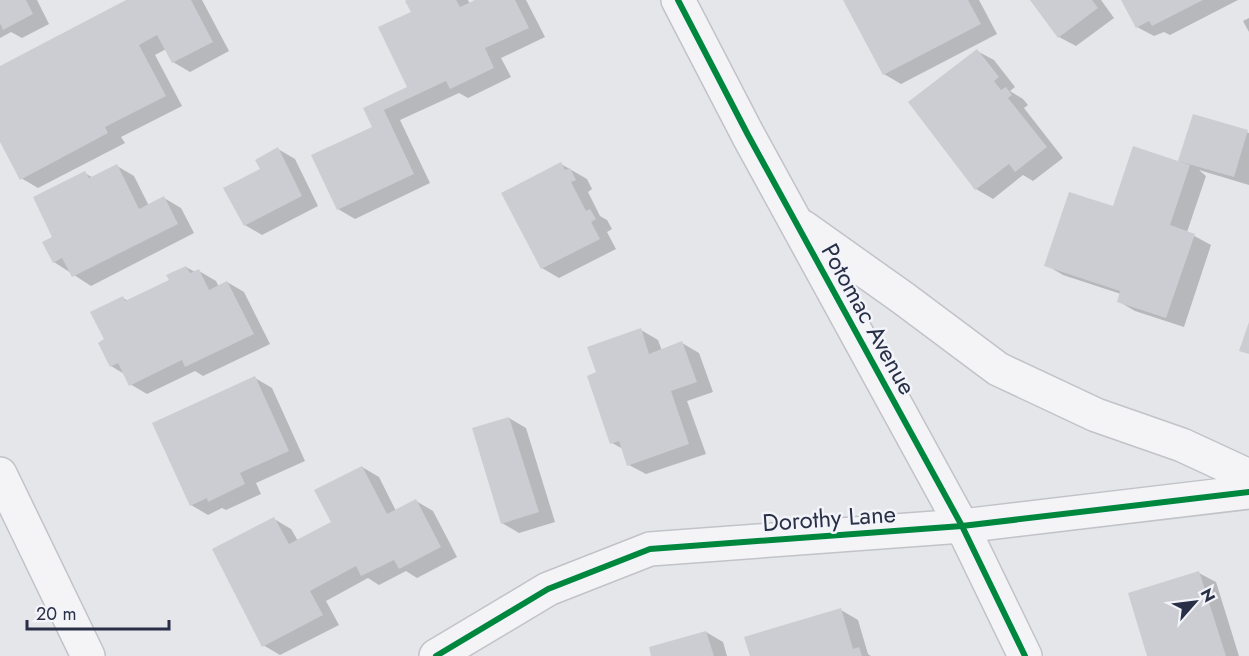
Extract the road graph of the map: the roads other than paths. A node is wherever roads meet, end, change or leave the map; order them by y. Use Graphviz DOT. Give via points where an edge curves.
graph roads {
  1 [pos="678,0"];
  2 [pos="796,222"];
  3 [pos="0,474"];
  4 [pos="1249,476"];
  5 [pos="1249,492"];
  6 [pos="962,526"];
  7 [pos="88,656"];
  8 [pos="436,656"];
  9 [pos="1025,656"];
  1 -- 2 [label="street, Potomac Avenue"];
  2 -- 4 [label="street" via="998,369 1096,415 1182,446"];
  2 -- 6 [label="street, Potomac Avenue"];
  3 -- 7 [label="street"];
  5 -- 6 [label="street, Dorothy Lane"];
  6 -- 8 [label="street, Dorothy Lane" via="650,549 548,589"];
  6 -- 9 [label="street, Potomac Avenue"];
}
